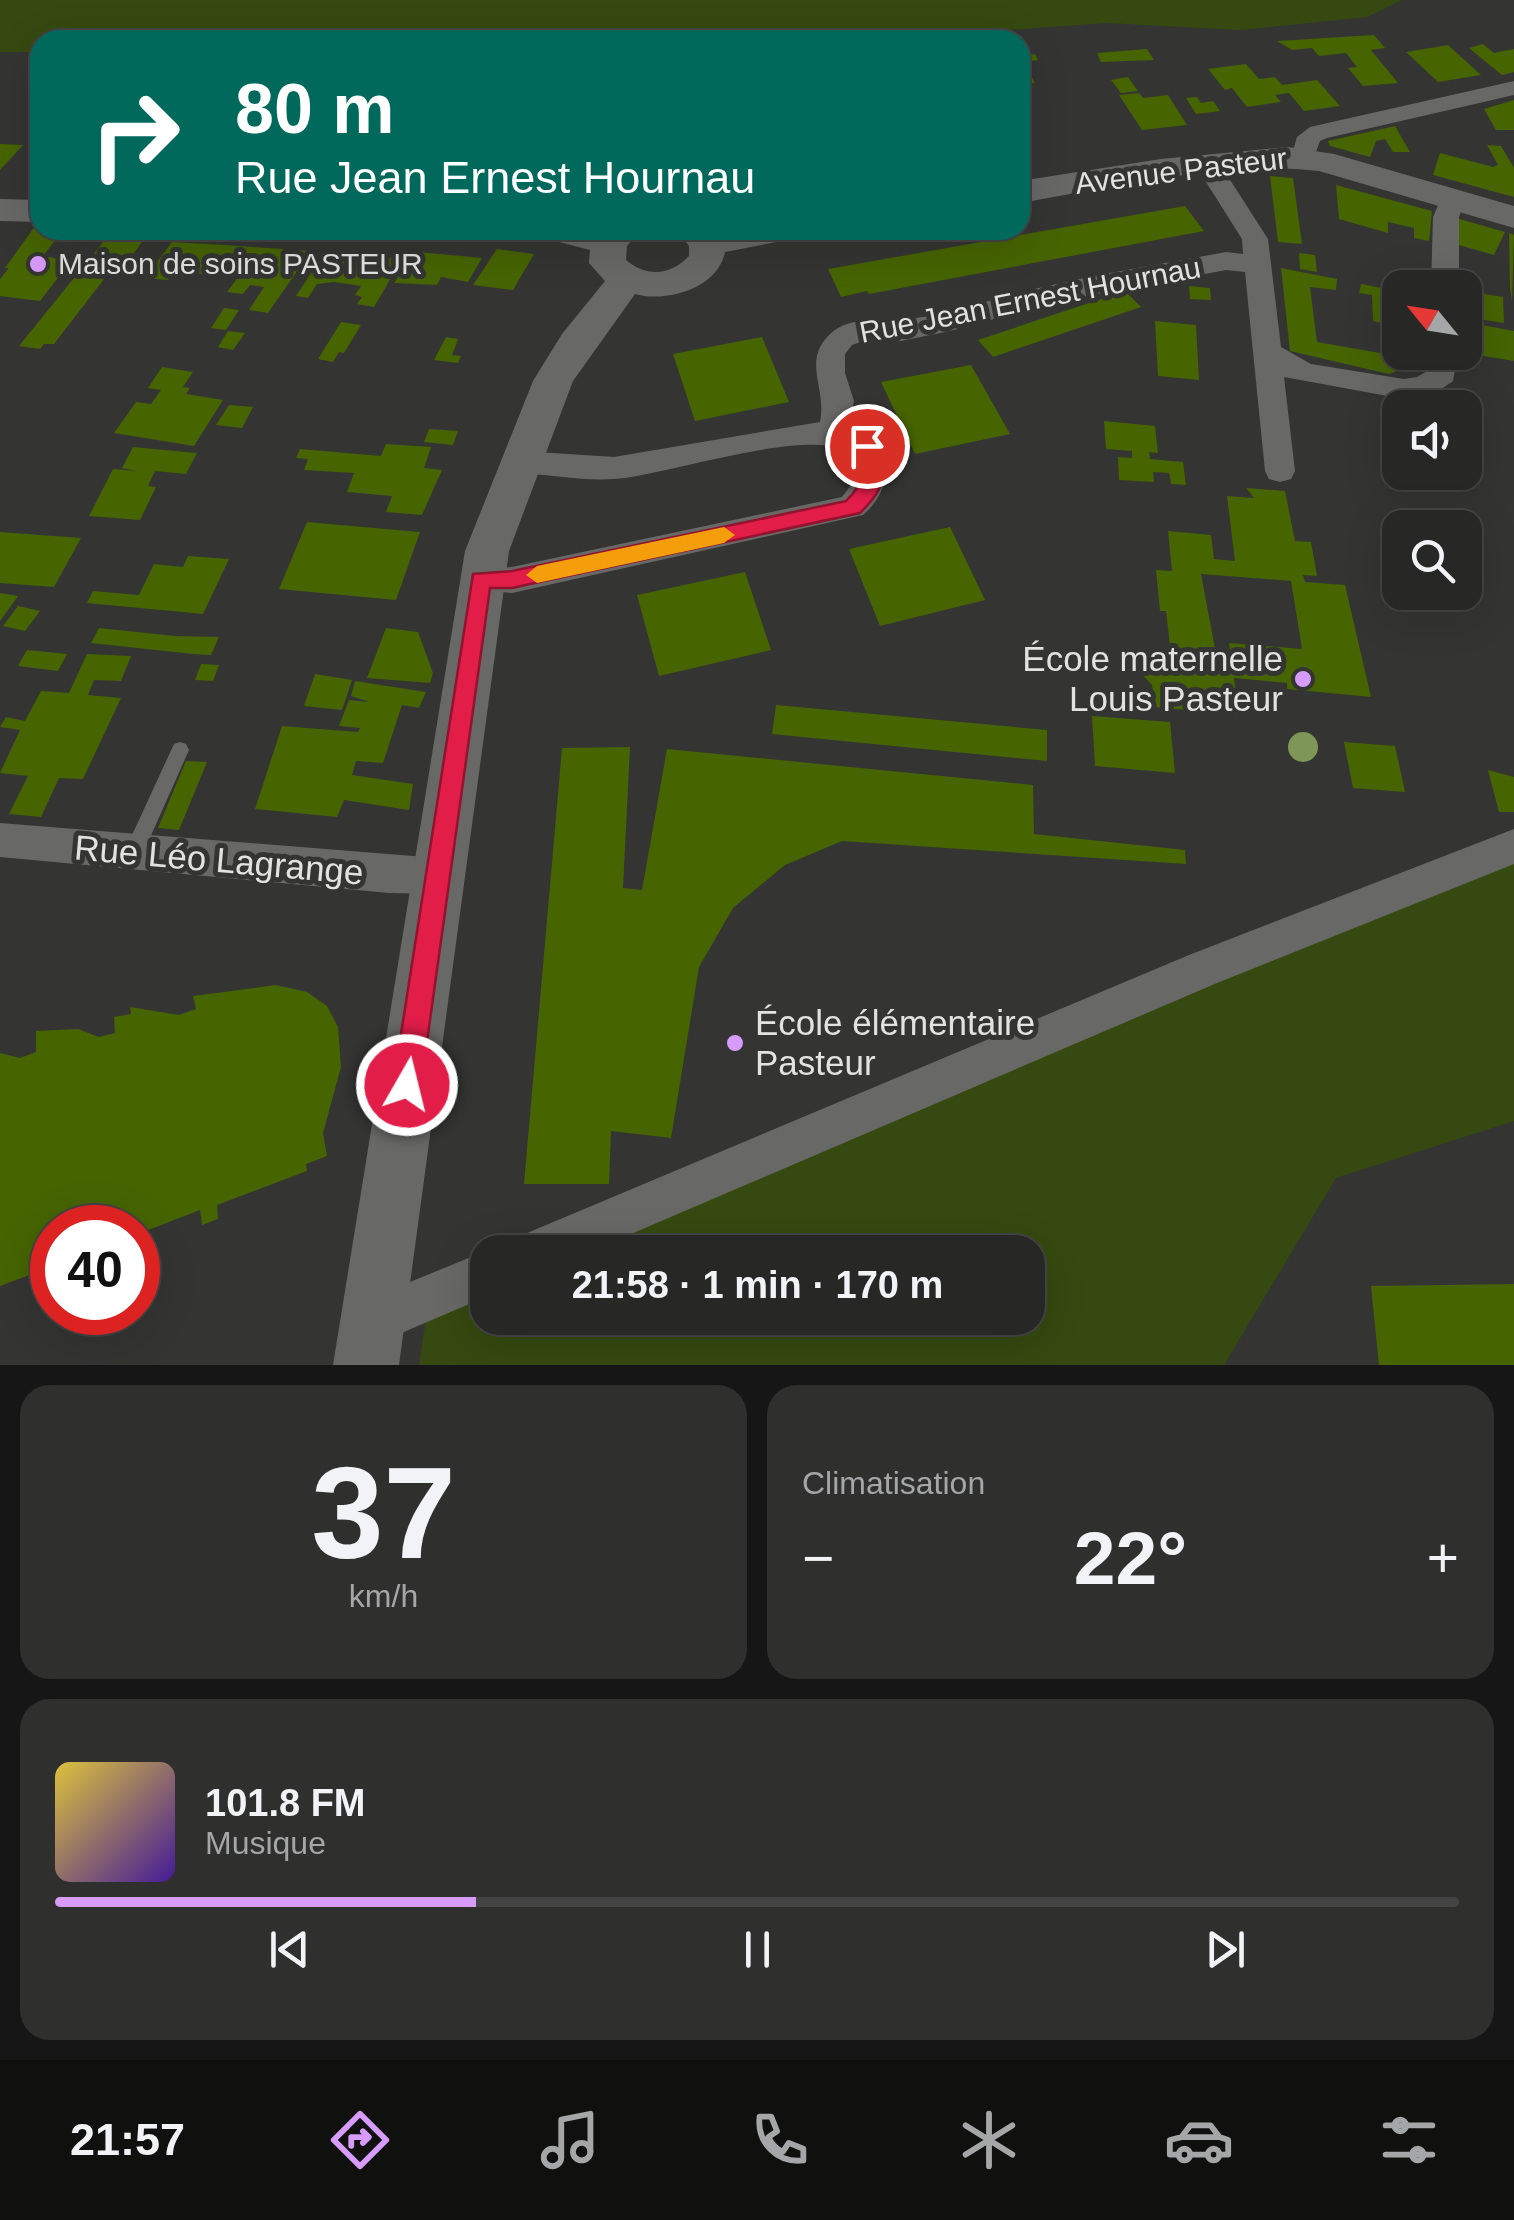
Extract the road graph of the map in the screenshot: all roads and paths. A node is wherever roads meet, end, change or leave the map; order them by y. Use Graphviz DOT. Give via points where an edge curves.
graph roads {
  1 [pos="1514,88"];
  2 [pos="1303,158"];
  3 [pos="1207,163"];
  4 [pos="1030,190"];
  5 [pos="1452,200"];
  6 [pos="0,210"];
  7 [pos="30,211"];
  8 [pos="1514,217"];
  9 [pos="587,240"];
  10 [pos="702,240"];
  11 [pos="619,251"];
  12 [pos="1259,265"];
  13 [pos="1445,270"];
  14 [pos="1270,353"];
  15 [pos="1443,370"];
  16 [pos="833,432"];
  17 [pos="521,462"];
  18 [pos="1280,470"];
  19 [pos="480,580"];
  20 [pos="180,750"];
  21 [pos="0,840"];
  22 [pos="1514,846"];
  23 [pos="134,852"];
  24 [pos="438,876"];
  25 [pos="576,1235"];
  26 [pos="470,1284"];
  27 [pos="369,1344"];
  1 -- 2 [label="street" via="1318,132 1309,137"];
  2 -- 3 [label="street, Avenue Pasteur"];
  2 -- 5 [label="street, Avenue Pasteur"];
  3 -- 4 [label="street, Avenue Pasteur"];
  3 -- 12 [label="street" via="1255,239"];
  5 -- 8 [label="street, Avenue Pasteur"];
  5 -- 13 [label="street"];
  6 -- 7 [label="street"];
  9 -- 11 [label="street"];
  10 -- 11 [label="street" via="708,255 692,276 660,286"];
  11 -- 17 [label="street" via="553,381"];
  12 -- 14 [label="street"];
  12 -- 16 [label="street, Rue Jean Ernest Hournau" via="1226,261 1050,294 950,322 842,338 831,352 839,401"];
  14 -- 15 [label="street" via="1308,374 1404,389 1424,387"];
  14 -- 18 [label="street"];
  16 -- 17 [label="street" via="614,468"];
  16 -- 19 [label="street" via="867,446 874,468 870,491 852,507 512,580"];
  17 -- 19 [label="street"];
  19 -- 24 [label="street"];
  20 -- 23 [label="lane"];
  21 -- 23 [label="street, Rue Léo Lagrange"];
  22 -- 25 [label="street" via="1203,969"];
  23 -- 24 [label="street, Rue Léo Lagrange"];
  24 -- 27 [label="street"];
  26 -- 27 [label="street"];
}
